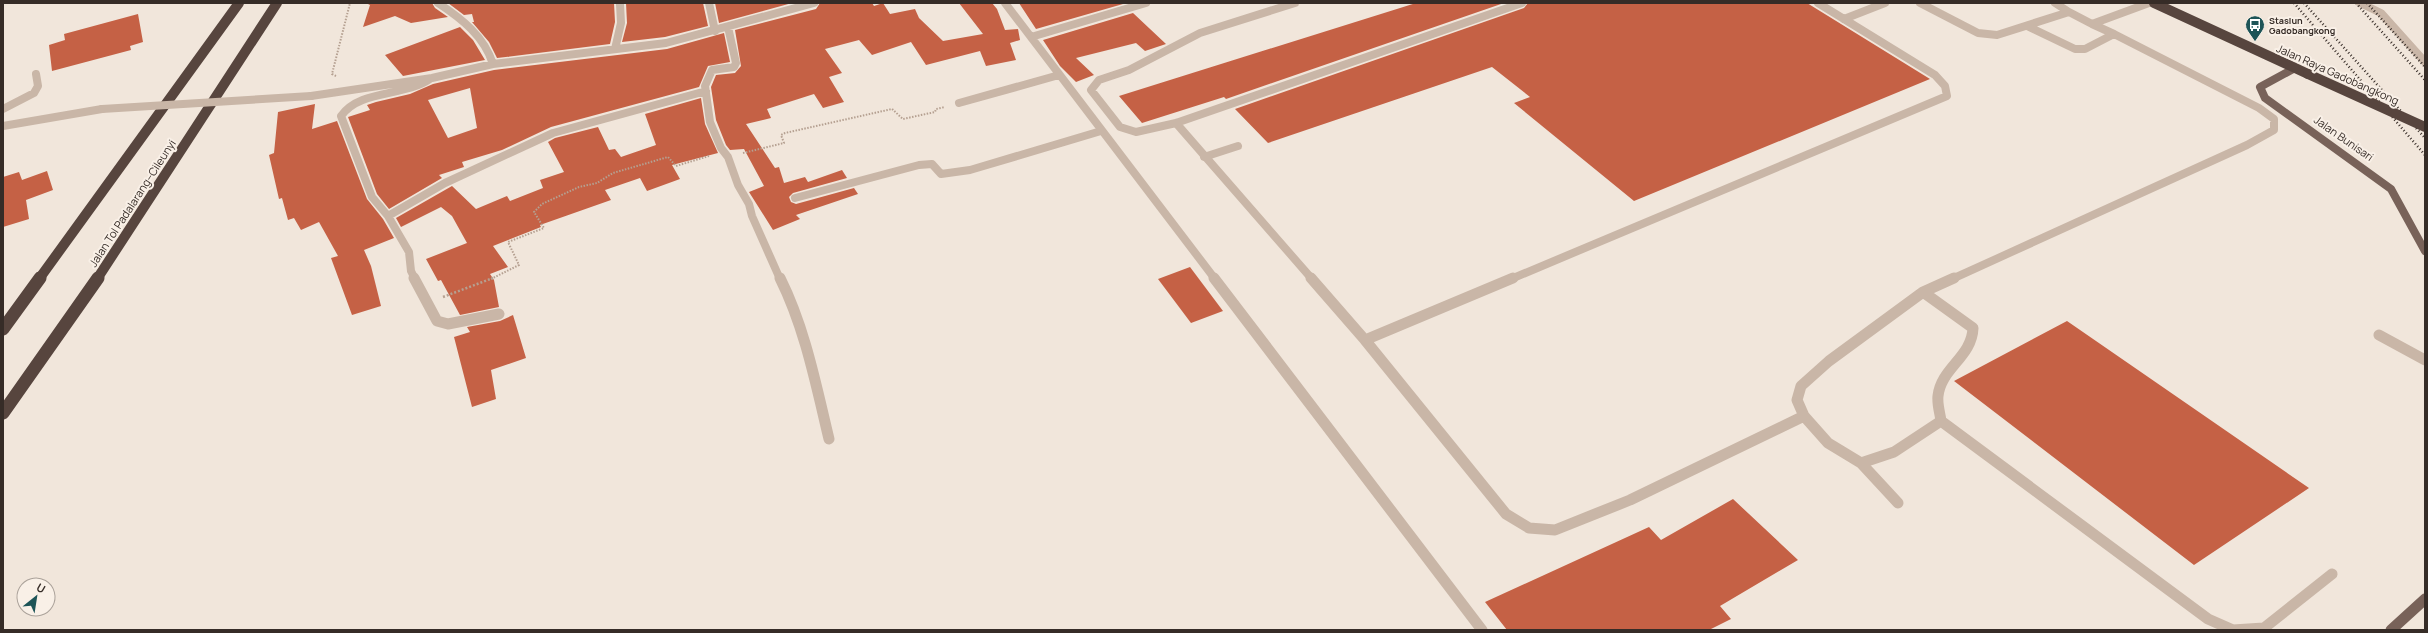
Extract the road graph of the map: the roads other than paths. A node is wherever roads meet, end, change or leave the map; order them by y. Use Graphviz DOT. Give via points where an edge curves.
graph roads {
  1 [pos="239,3"];
  2 [pos="277,3"];
  3 [pos="438,3"];
  4 [pos="709,3"];
  5 [pos="814,3"];
  6 [pos="1005,3"];
  7 [pos="1146,3"];
  8 [pos="1295,3"];
  9 [pos="1522,3"];
  10 [pos="1818,3"];
  11 [pos="1885,3"];
  12 [pos="1920,3"];
  13 [pos="2055,3"];
  14 [pos="2149,3"];
  15 [pos="2154,3"];
  16 [pos="2360,3"];
  17 [pos="2372,3"];
  18 [pos="620,4"];
  19 [pos="2069,12"];
  20 [pos="2381,13"];
  21 [pos="1844,19"];
  22 [pos="2092,24"];
  23 [pos="2026,26"];
  24 [pos="728,28"];
  25 [pos="715,31"];
  26 [pos="2114,34"];
  27 [pos="1031,37"];
  28 [pos="615,49"];
  29 [pos="2425,62"];
  30 [pos="493,64"];
  31 [pos="2295,68"];
  32 [pos="36,74"];
  33 [pos="1059,75"];
  34 [pos="432,78"];
  35 [pos="706,91"];
  36 [pos="959,103"];
  37 [pos="3,109"];
  38 [pos="1176,123"];
  39 [pos="3,126"];
  40 [pos="2425,127"];
  41 [pos="1101,131"];
  42 [pos="1238,146"];
  43 [pos="1204,158"];
  44 [pos="795,198"];
  45 [pos="388,216"];
  46 [pos="2425,251"];
  47 [pos="1923,292"];
  48 [pos="499,314"];
  49 [pos="3,329"];
  50 [pos="2379,336"];
  51 [pos="1365,340"];
  52 [pos="2425,360"];
  53 [pos="3,413"];
  54 [pos="1804,416"];
  55 [pos="1941,421"];
  56 [pos="829,439"];
  57 [pos="1861,463"];
  58 [pos="1898,502"];
  59 [pos="2332,574"];
  60 [pos="2425,599"];
  61 [pos="1482,630"];
  62 [pos="2391,630"];
  1 -- 49 [label="highway"];
  2 -- 53 [label="highway, Jalan Tol Padalarang–Cileunyi" via="105,268"];
  3 -- 30 [label="street" via="480,37 490,51"];
  4 -- 25 [label="street"];
  5 -- 24 [label="street"];
  6 -- 27 [label="street"];
  7 -- 27 [label="street"];
  8 -- 38 [label="street" via="1200,33 1129,70 1099,80 1091,90 1120,127 1136,132"];
  9 -- 38 [label="street"];
  10 -- 21 [label="street"];
  11 -- 21 [label="street"];
  12 -- 23 [label="street" via="1978,33 1989,36"];
  13 -- 19 [label="street"];
  14 -- 22 [label="street"];
  15 -- 31 [label="highway, Jalan Raya Gadobangkong"];
  16 -- 20 [label="street"];
  17 -- 20 [label="street"];
  18 -- 28 [label="street" via="621,23"];
  19 -- 22 [label="street"];
  19 -- 23 [label="street"];
  20 -- 29 [label="street"];
  21 -- 51 [label="street" via="1935,75 1945,86 1947,96"];
  22 -- 26 [label="street"];
  23 -- 26 [label="street" via="2075,49 2084,49"];
  24 -- 25 [label="street"];
  24 -- 35 [label="street" via="736,63 734,67 712,70 705,86"];
  25 -- 28 [label="street" via="666,42"];
  26 -- 47 [label="street" via="2259,108 2274,119 2274,130"];
  27 -- 33 [label="street"];
  28 -- 30 [label="street"];
  30 -- 34 [label="street"];
  31 -- 40 [label="highway, Jalan Raya Gadobangkong, bridge"];
  31 -- 46 [label="main road, Jalan Bunisari" via="2260,87 2266,98 2391,189"];
  32 -- 37 [label="street" via="38,86 34,93"];
  33 -- 36 [label="street"];
  33 -- 41 [label="street"];
  34 -- 39 [label="street, bridge" via="311,96 102,109"];
  34 -- 45 [label="street" via="412,89 352,105 341,116 372,197"];
  35 -- 45 [label="street" via="553,133 445,183"];
  35 -- 56 [label="street" via="710,122 749,204 772,264 788,294 812,366"];
  38 -- 43 [label="street"];
  41 -- 44 [label="street" via="970,170 941,174 932,164 919,165"];
  41 -- 61 [label="street"];
  42 -- 43 [label="street"];
  43 -- 51 [label="street"];
  45 -- 48 [label="street" via="409,252 412,271 437,321 448,324"];
  47 -- 54 [label="street" via="1829,361 1801,386 1797,400"];
  47 -- 55 [label="street" via="1973,328 1974,339 1971,347 1947,371 1940,388 1938,396"];
  50 -- 52 [label="street"];
  51 -- 54 [label="street" via="1506,514 1529,528 1555,530 1630,500"];
  54 -- 57 [label="street" via="1828,443"];
  55 -- 57 [label="street" via="1902,449 1879,459"];
  55 -- 59 [label="street" via="2208,619 2233,630 2264,628"];
  57 -- 58 [label="street"];
  60 -- 62 [label="main road"];
}
